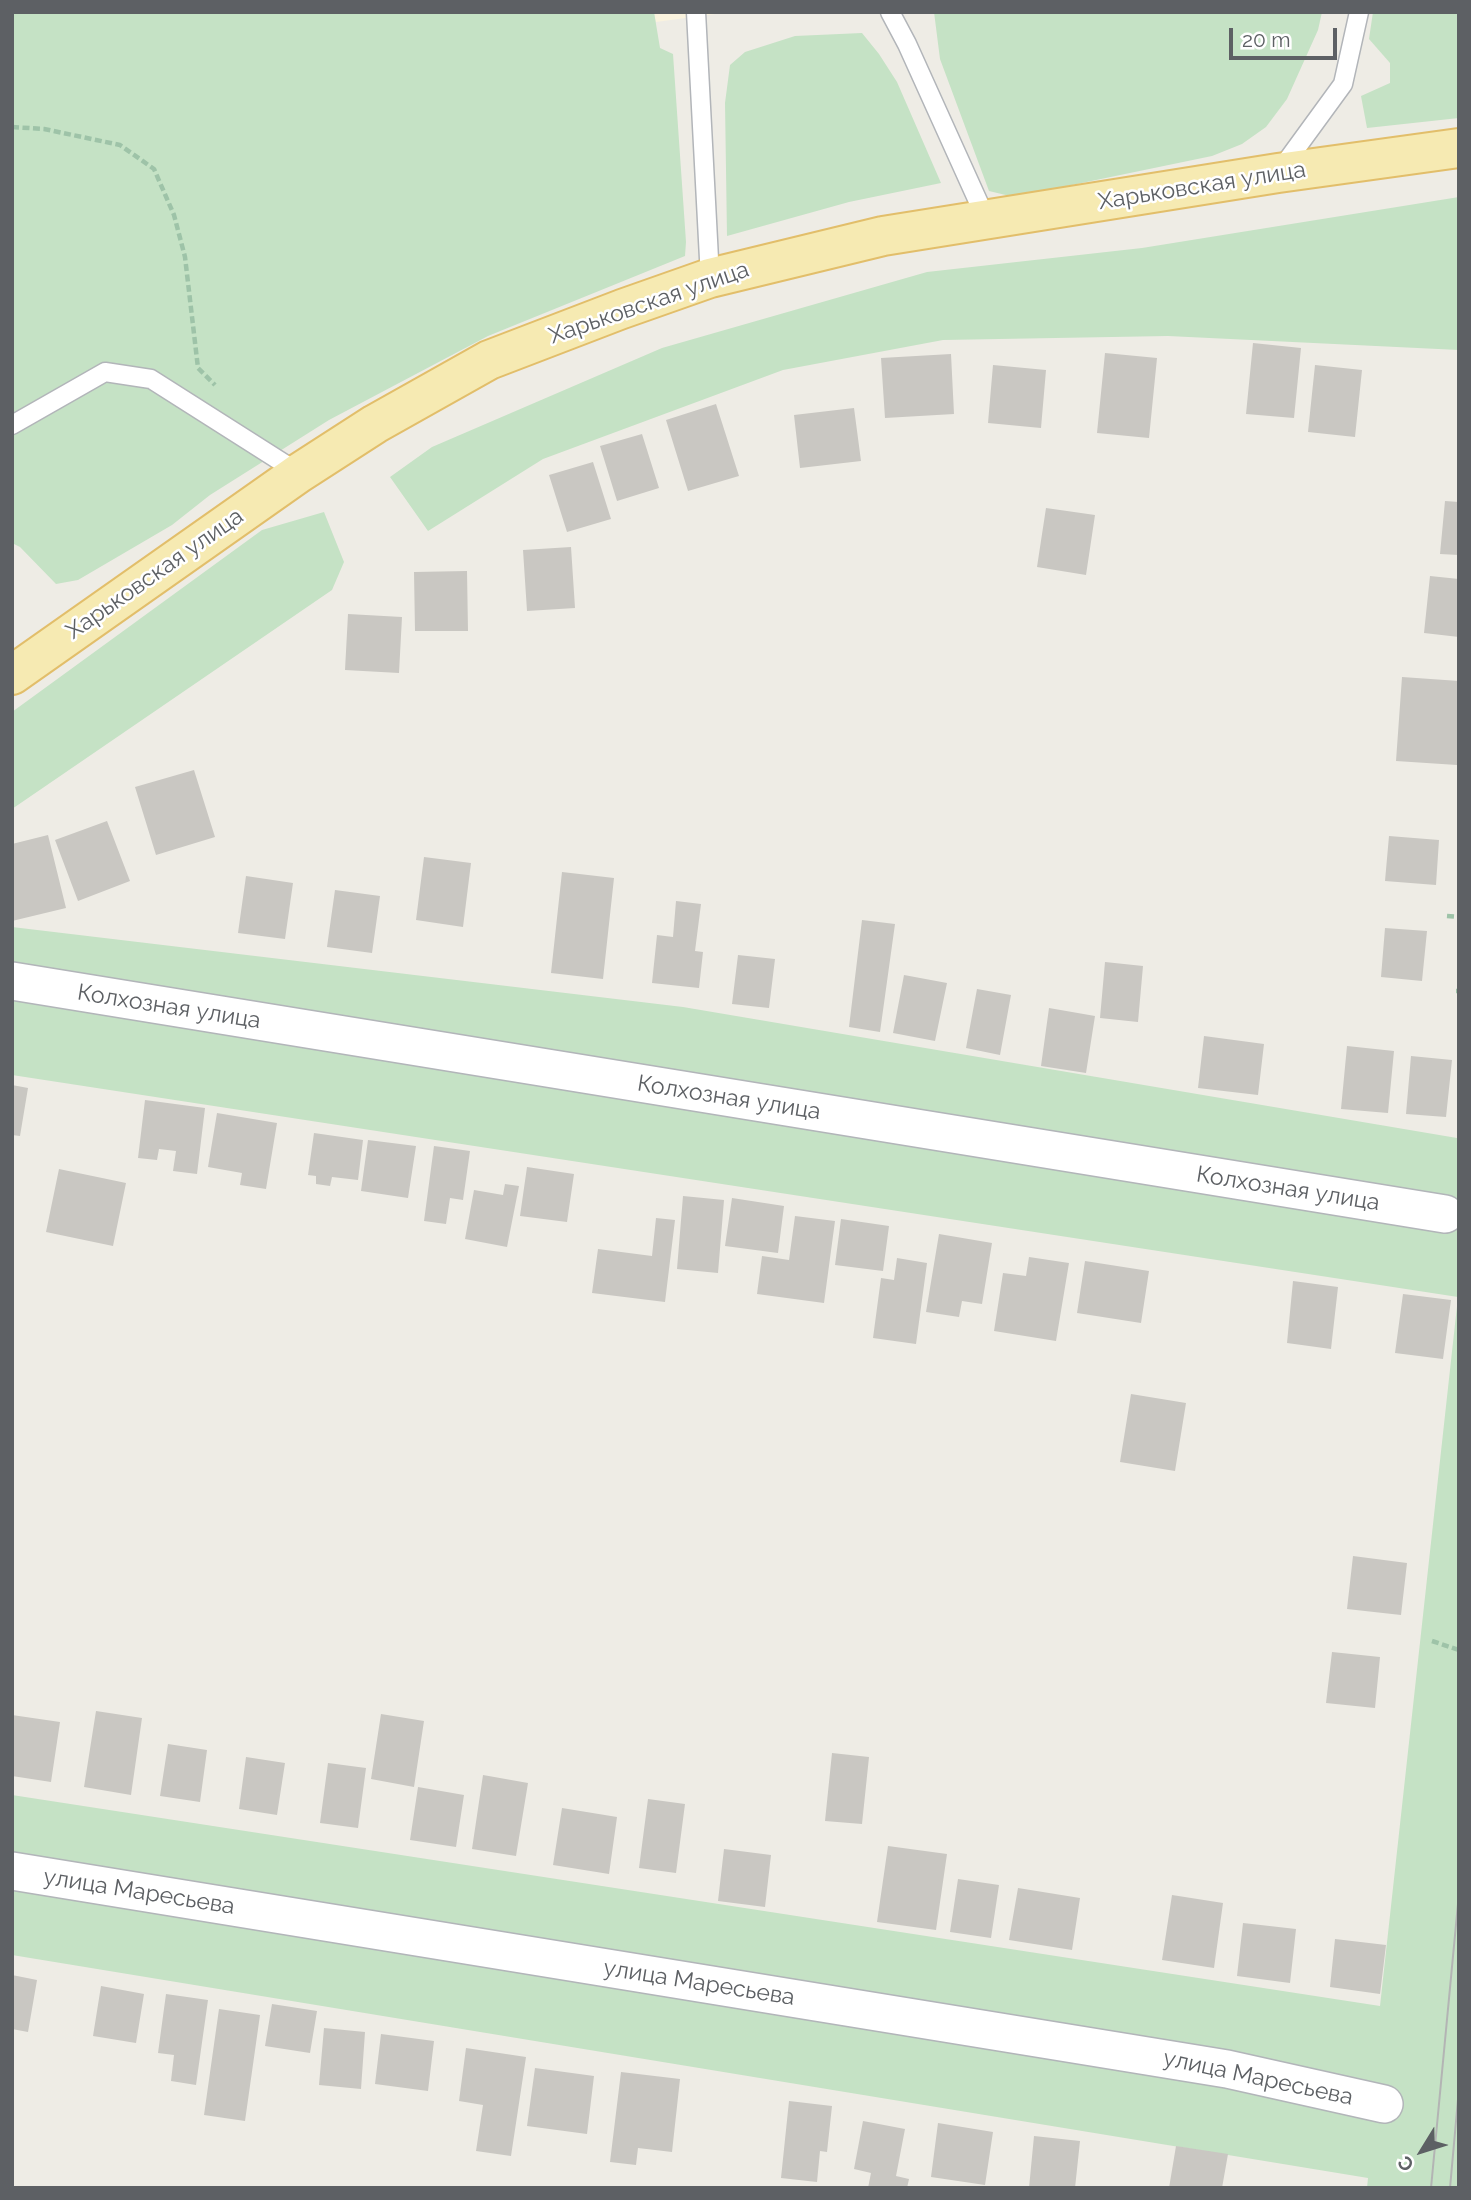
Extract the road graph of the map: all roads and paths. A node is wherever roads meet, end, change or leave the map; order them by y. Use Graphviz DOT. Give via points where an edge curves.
graph roads {
  1 [pos="696,12"];
  2 [pos="890,12"];
  3 [pos="1359,12"];
  4 [pos="12,127"];
  5 [pos="1459,148"];
  6 [pos="1278,173"];
  7 [pos="987,221"];
  8 [pos="710,278"];
  9 [pos="217,387"];
  10 [pos="12,425"];
  11 [pos="299,473"];
  12 [pos="12,675"];
  13 [pos="1447,916"];
  14 [pos="1459,917"];
  15 [pos="12,981"];
  16 [pos="1445,1214"];
  17 [pos="1432,1641"];
  18 [pos="1459,1650"];
  19 [pos="12,1871"];
  20 [pos="1384,2104"];
  1 -- 8 [label="lane"];
  2 -- 7 [label="lane"];
  3 -- 6 [label="lane" via="1343,83"];
  4 -- 9 [label="path" via="120,145 154,169 174,215 185,257 198,368"];
  5 -- 6 [label="main road, Харьковская улица"];
  6 -- 7 [label="main road, Харьковская улица"];
  7 -- 8 [label="main road, Харьковская улица" via="883,236"];
  8 -- 11 [label="main road, Харьковская улица" via="489,360"];
  10 -- 11 [label="lane" via="105,372 151,379"];
  11 -- 12 [label="main road, Харьковская улица"];
  13 -- 14 [label="path"];
  15 -- 16 [label="street, Колхозная улица"];
  17 -- 18 [label="path"];
  19 -- 20 [label="street, улица Маресьева" via="1227,2069"];
}
